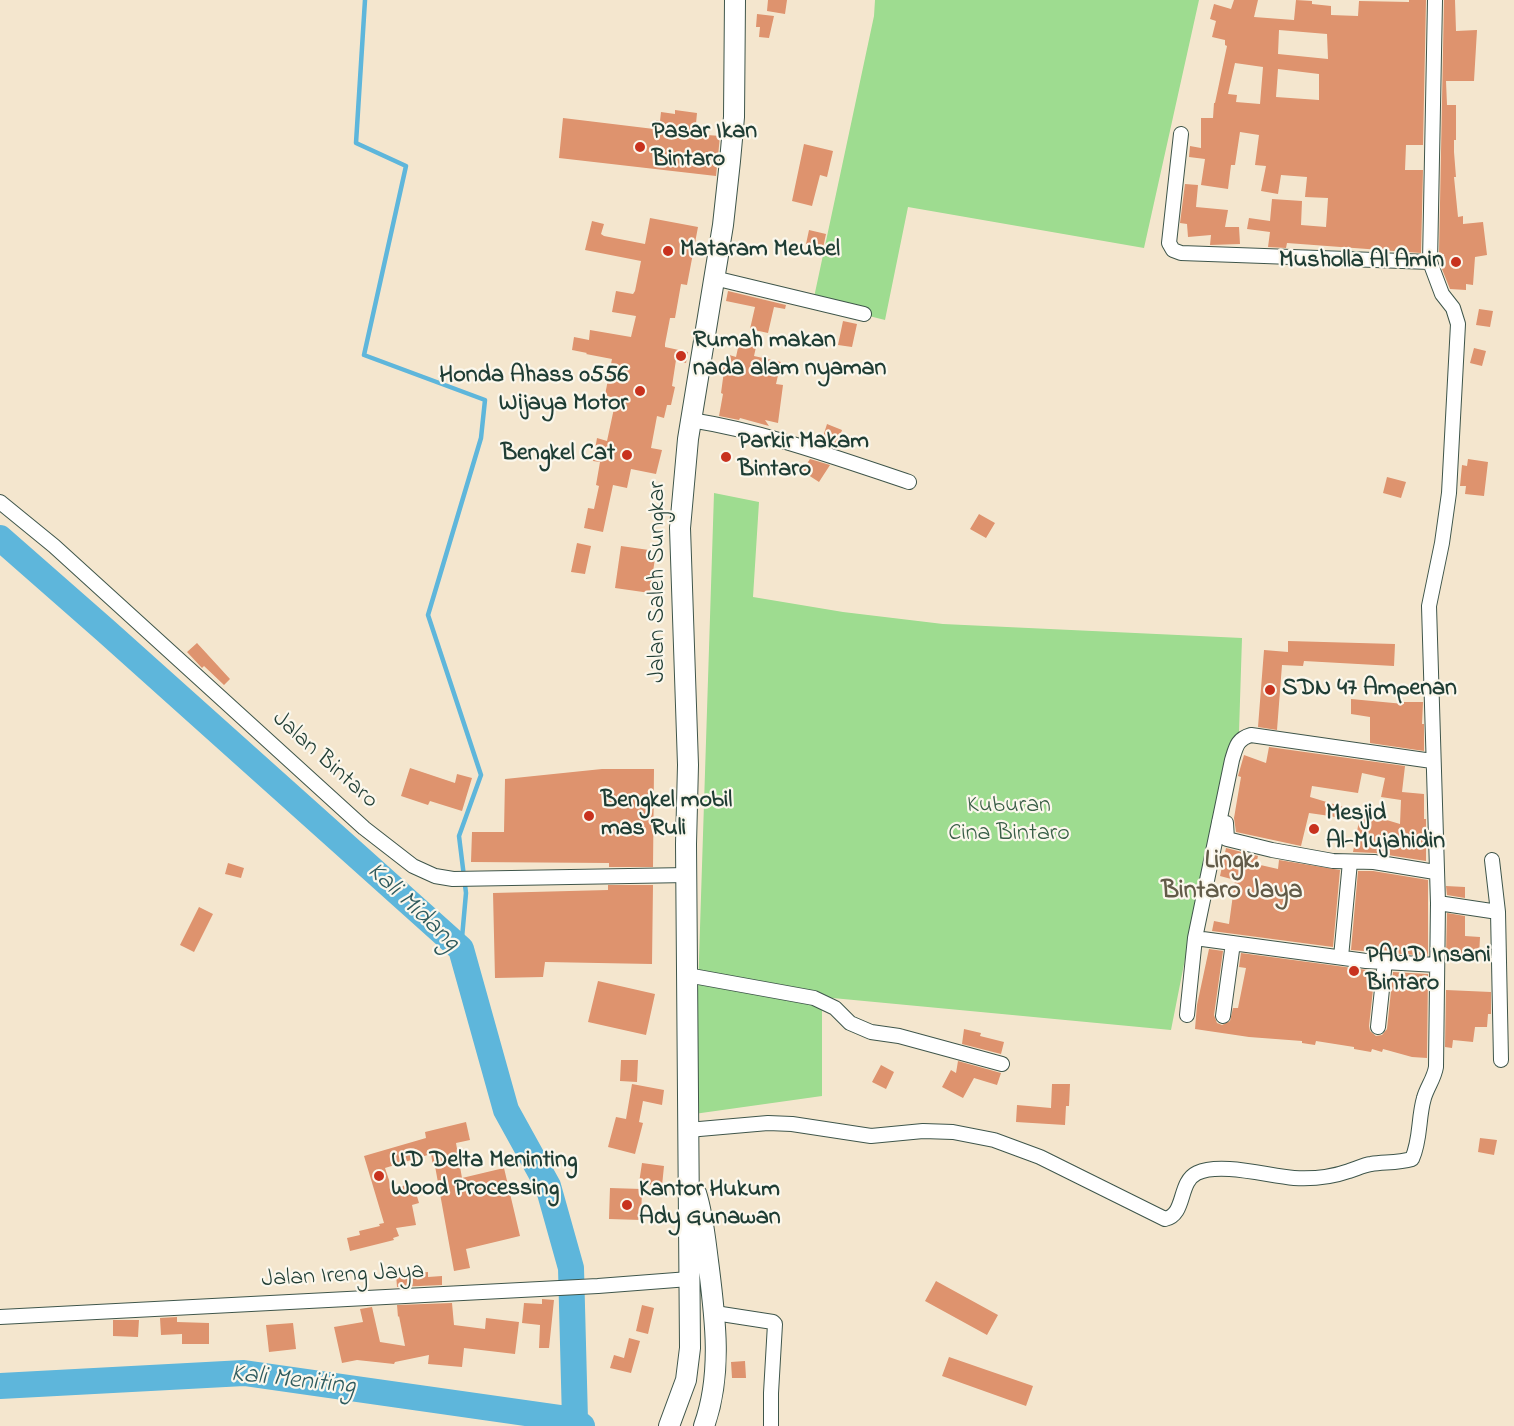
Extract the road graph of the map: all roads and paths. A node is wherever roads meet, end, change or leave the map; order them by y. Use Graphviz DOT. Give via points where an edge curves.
graph roads {
  1 [pos="735,0"];
  2 [pos="1434,0"];
  3 [pos="1180,134"];
  4 [pos="1430,262"];
  5 [pos="714,278"];
  6 [pos="864,314"];
  7 [pos="691,420"];
  8 [pos="909,482"];
  9 [pos="0,502"];
  10 [pos="1432,761"];
  11 [pos="1219,822"];
  12 [pos="1492,860"];
  13 [pos="1350,862"];
  14 [pos="1435,872"];
  15 [pos="688,875"];
  16 [pos="1437,903"];
  17 [pos="1498,912"];
  18 [pos="1195,938"];
  19 [pos="1233,943"];
  20 [pos="1341,957"];
  21 [pos="1385,961"];
  22 [pos="1437,965"];
  23 [pos="687,975"];
  24 [pos="1187,1015"];
  25 [pos="1223,1016"];
  26 [pos="1378,1028"];
  27 [pos="1501,1060"];
  28 [pos="1002,1064"];
  29 [pos="688,1130"];
  30 [pos="688,1167"];
  31 [pos="689,1279"];
  32 [pos="715,1313"];
  33 [pos="0,1317"];
  34 [pos="669,1426"];
  35 [pos="704,1426"];
  36 [pos="771,1426"];
  1 -- 5 [label="highway, Jalan Saleh Sungkar" via="733,128"];
  2 -- 4 [label="street"];
  3 -- 4 [label="street" via="1168,243 1173,250"];
  4 -- 10 [label="street" via="1458,324 1449,493 1429,606"];
  5 -- 6 [label="street"];
  5 -- 7 [label="highway, Jalan Saleh Sungkar"];
  7 -- 8 [label="street" via="787,441"];
  7 -- 15 [label="highway, Jalan Saleh Sungkar" via="680,528"];
  9 -- 15 [label="street, Jalan Bintaro" via="54,546 364,828 413,866 435,876 470,880"];
  10 -- 11 [label="street" via="1251,735 1240,738"];
  10 -- 14 [label="street"];
  11 -- 13 [label="street" via="1226,823 1227,839"];
  11 -- 18 [label="street"];
  12 -- 17 [label="street"];
  13 -- 14 [label="street"];
  13 -- 20 [label="street"];
  14 -- 16 [label="street"];
  15 -- 23 [label="highway, Jalan Saleh Sungkar"];
  16 -- 17 [label="street"];
  16 -- 22 [label="street"];
  17 -- 27 [label="street"];
  18 -- 19 [label="street"];
  18 -- 24 [label="street"];
  19 -- 20 [label="street"];
  19 -- 25 [label="street"];
  20 -- 21 [label="street"];
  21 -- 22 [label="street"];
  21 -- 26 [label="street"];
  22 -- 29 [label="street" via="1436,1067 1424,1097 1418,1147 1412,1159 1327,1176 1294,1178 1214,1169 1196,1173 1187,1182 1171,1218 1165,1219 1040,1157 994,1140 953,1132 871,1136 792,1124"];
  23 -- 28 [label="street" via="814,998 835,1008 850,1023 871,1032"];
  23 -- 29 [label="highway, Jalan Saleh Sungkar"];
  29 -- 30 [label="highway, Jalan Saleh Sungkar"];
  30 -- 31 [label="highway, Jalan Saleh Sungkar"];
  30 -- 32 [label="highway, Jalan Saleh Sungkar" via="701,1211"];
  31 -- 33 [label="street, Jalan Ireng Jaya"];
  31 -- 34 [label="highway, Jalan Saleh Sungkar" via="690,1357"];
  32 -- 35 [label="highway, Jalan Saleh Sungkar" via="714,1386"];
  32 -- 36 [label="street" via="775,1324"];
}
